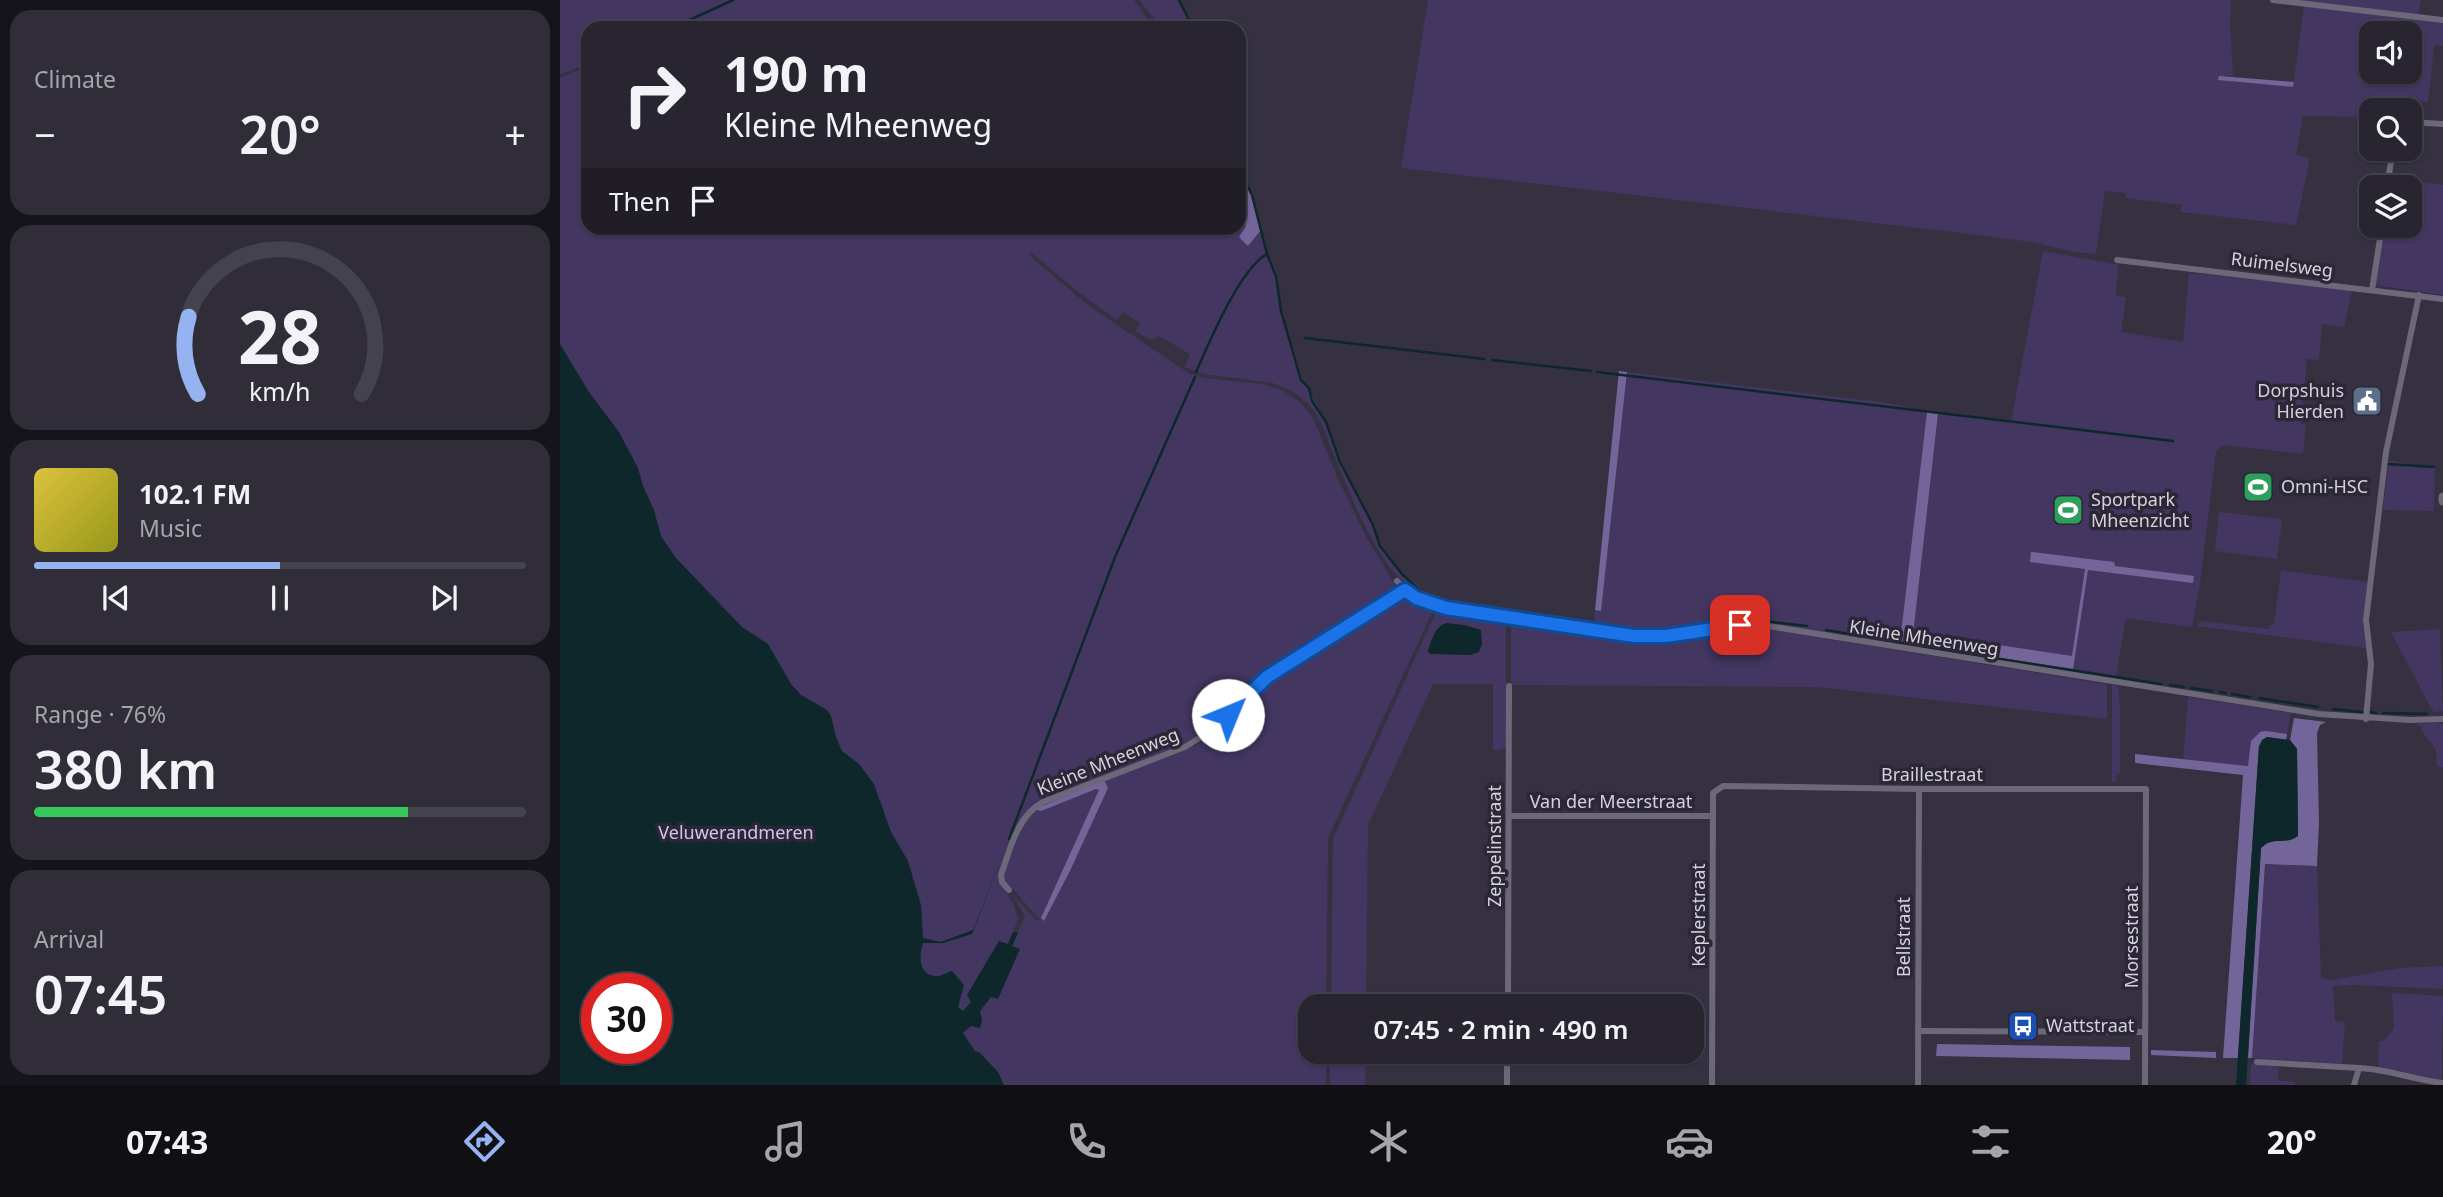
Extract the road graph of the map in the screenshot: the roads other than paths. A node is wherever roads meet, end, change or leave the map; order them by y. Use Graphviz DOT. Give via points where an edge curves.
graph roads {
  1 [pos="2273,0"];
  2 [pos="2443,20"];
  3 [pos="2422,123"];
  4 [pos="2443,124"];
  5 [pos="2380,238"];
  6 [pos="2117,260"];
  7 [pos="2372,290"];
  8 [pos="2419,295"];
  9 [pos="2443,299"];
  10 [pos="1397,581"];
  11 [pos="1405,590"];
  12 [pos="1508,686"];
  13 [pos="2366,719"];
  14 [pos="2443,719"];
  15 [pos="1718,788"];
  16 [pos="1919,789"];
  17 [pos="2146,789"];
  18 [pos="1509,816"];
  19 [pos="1713,816"];
  20 [pos="1009,890"];
  21 [pos="1508,994"];
  22 [pos="1918,1031"];
  23 [pos="2145,1032"];
  24 [pos="2257,1062"];
  25 [pos="1507,1064"];
  26 [pos="2359,1068"];
  27 [pos="2443,1083"];
  28 [pos="1507,1085"];
  29 [pos="1712,1085"];
  30 [pos="1918,1085"];
  31 [pos="2145,1085"];
  32 [pos="2354,1085"];
  1 -- 2 [label="street"];
  3 -- 4 [label="street"];
  5 -- 7 [label="street"];
  6 -- 7 [label="street, Ruimelsweg"];
  7 -- 8 [label="street, Ruimelsweg"];
  8 -- 9 [label="street, Ruimelsweg"];
  8 -- 13 [label="street" via="2386,452 2366,620 2371,664"];
  10 -- 11 [label="street, Kleine Mheenweg"];
  11 -- 13 [label="street, Kleine Mheenweg" via="1446,608 1625,635 1653,637 1728,625 1768,626"];
  11 -- 20 [label="street, Kleine Mheenweg" via="1267,677 1198,740 1032,808 1001,876"];
  12 -- 18 [label="street, Zeppelinstraat"];
  13 -- 14 [label="street, Kleine Mheenweg"];
  15 -- 16 [label="street, Braillestraat"];
  15 -- 19 [label="street, Keplerstraat" via="1713,793"];
  16 -- 17 [label="street, Braillestraat"];
  16 -- 22 [label="street, Bellstraat"];
  17 -- 23 [label="street, Morsestraat"];
  18 -- 19 [label="street, Van der Meerstraat"];
  18 -- 21 [label="street, Zeppelinstraat"];
  19 -- 29 [label="street, Keplerstraat"];
  22 -- 23 [label="street"];
  22 -- 30 [label="street, Bellstraat"];
  23 -- 31 [label="street, Morsestraat"];
  24 -- 26 [label="street"];
  25 -- 28 [label="street"];
  26 -- 27 [label="street"];
  26 -- 32 [label="street"];
}
